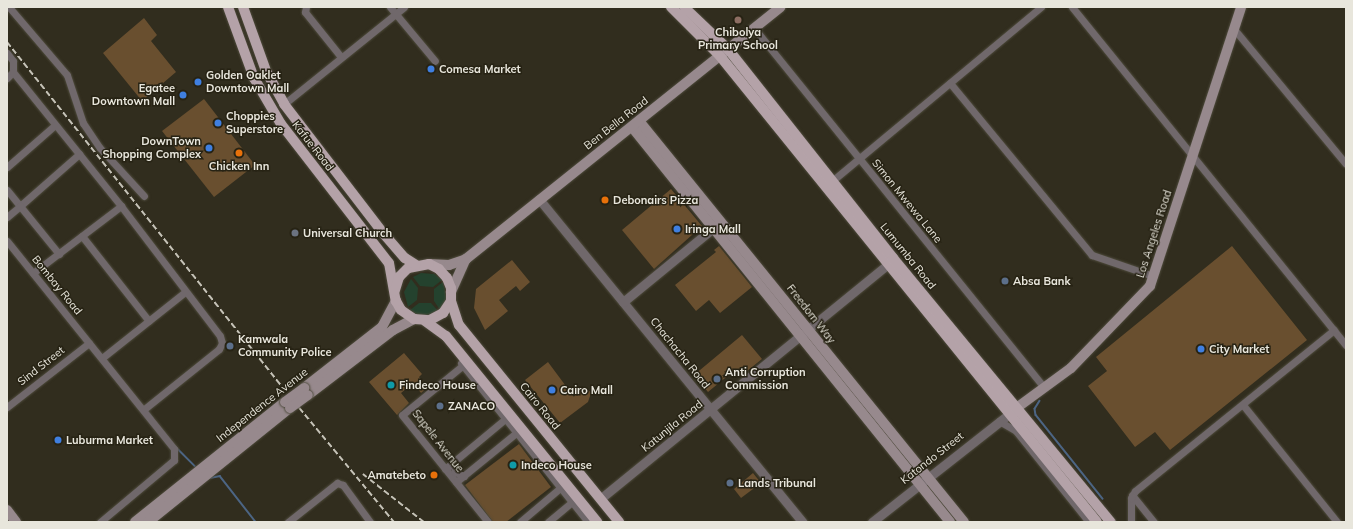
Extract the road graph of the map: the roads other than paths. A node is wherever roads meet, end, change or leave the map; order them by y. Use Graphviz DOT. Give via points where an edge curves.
graph roads {
  1 [pos="10,7"];
  2 [pos="228,7"];
  3 [pos="243,7"];
  4 [pos="306,7"];
  5 [pos="390,7"];
  6 [pos="404,7"];
  7 [pos="672,7"];
  8 [pos="684,7"];
  9 [pos="780,7"];
  10 [pos="1041,7"];
  11 [pos="1072,7"];
  12 [pos="1241,7"];
  13 [pos="7,10"];
  14 [pos="395,14"];
  15 [pos="754,28"];
  16 [pos="1234,29"];
  17 [pos="724,52"];
  18 [pos="7,53"];
  19 [pos="341,57"];
  20 [pos="435,61"];
  21 [pos="13,72"];
  22 [pos="7,78"];
  23 [pos="950,82"];
  24 [pos="284,104"];
  25 [pos="635,124"];
  26 [pos="56,125"];
  27 [pos="1192,153"];
  28 [pos="79,154"];
  29 [pos="859,159"];
  30 [pos="1346,164"];
  31 [pos="7,167"];
  32 [pos="832,181"];
  33 [pos="7,190"];
  34 [pos="144,196"];
  35 [pos="539,199"];
  36 [pos="20,206"];
  37 [pos="121,206"];
  38 [pos="7,217"];
  39 [pos="718,224"];
  40 [pos="82,236"];
  41 [pos="7,241"];
  42 [pos="59,254"];
  43 [pos="466,259"];
  44 [pos="429,264"];
  45 [pos="888,264"];
  46 [pos="416,265"];
  47 [pos="33,273"];
  48 [pos="1153,276"];
  49 [pos="395,290"];
  50 [pos="185,292"];
  51 [pos="451,296"];
  52 [pos="396,301"];
  53 [pos="623,302"];
  54 [pos="414,319"];
  55 [pos="149,321"];
  56 [pos="425,321"];
  57 [pos="1334,330"];
  58 [pos="805,333"];
  59 [pos="89,343"];
  60 [pos="1346,345"];
  61 [pos="460,353"];
  62 [pos="102,358"];
  63 [pos="462,366"];
  64 [pos="1044,388"];
  65 [pos="306,391"];
  66 [pos="490,396"];
  67 [pos="521,401"];
  68 [pos="288,405"];
  69 [pos="1243,405"];
  70 [pos="7,407"];
  71 [pos="1018,407"];
  72 [pos="711,409"];
  73 [pos="143,410"];
  74 [pos="531,413"];
  75 [pos="1009,414"];
  76 [pos="506,416"];
  77 [pos="999,421"];
  78 [pos="516,428"];
  79 [pos="453,462"];
  80 [pos="445,469"];
  81 [pos="550,469"];
  82 [pos="464,476"];
  83 [pos="927,477"];
  84 [pos="456,482"];
  85 [pos="919,484"];
  86 [pos="560,488"];
  87 [pos="1132,495"];
  88 [pos="600,499"];
  89 [pos="572,502"];
  90 [pos="7,510"];
  91 [pos="16,522"];
  92 [pos="100,522"];
  93 [pos="135,522"];
  94 [pos="148,522"];
  95 [pos="288,522"];
  96 [pos="370,522"];
  97 [pos="488,522"];
  98 [pos="520,522"];
  99 [pos="548,522"];
  100 [pos="588,522"];
  101 [pos="597,522"];
  102 [pos="619,522"];
  103 [pos="802,522"];
  104 [pos="872,522"];
  105 [pos="950,522"];
  106 [pos="964,522"];
  107 [pos="1094,522"];
  108 [pos="1111,522"];
  109 [pos="1131,522"];
  110 [pos="1154,522"];
  111 [pos="1337,522"];
  1 -- 13 [label="street"];
  1 -- 34 [label="street" via="67,75 83,122 100,148"];
  2 -- 49 [label="main road, Kafue Road" via="244,57 263,94 292,139 389,263"];
  3 -- 24 [label="main road, Kafue Road" via="266,71"];
  4 -- 19 [label="street" via="305,12"];
  5 -- 14 [label="street"];
  6 -- 14 [label="street"];
  7 -- 17 [label="main road, Lumumba Road"];
  8 -- 17 [label="main road, Lumumba Road"];
  9 -- 15 [label="main road, Ben Bella Road"];
  10 -- 23 [label="street"];
  11 -- 27 [label="street"];
  12 -- 16 [label="main road, Los Angeles Road"];
  14 -- 19 [label="street"];
  14 -- 20 [label="street"];
  15 -- 17 [label="main road, Ben Bella Road"];
  15 -- 29 [label="street, Simon Mwewa Lane"];
  16 -- 27 [label="main road, Los Angeles Road"];
  16 -- 30 [label="street"];
  17 -- 25 [label="main road, Ben Bella Road"];
  17 -- 32 [label="main road, Lumumba Road"];
  17 -- 45 [label="main road, Lumumba Road"];
  18 -- 21 [label="street" via="13,61"];
  19 -- 24 [label="street"];
  21 -- 22 [label="street"];
  21 -- 26 [label="street"];
  23 -- 29 [label="street"];
  23 -- 48 [label="street" via="1092,255"];
  24 -- 46 [label="main road, Kafue Road" via="383,233 405,258"];
  25 -- 35 [label="main road, Ben Bella Road"];
  25 -- 39 [label="main road, Freedom Way"];
  26 -- 28 [label="street"];
  26 -- 31 [label="street"];
  27 -- 48 [label="main road, Los Angeles Road"];
  27 -- 57 [label="street"];
  28 -- 36 [label="street"];
  28 -- 37 [label="street"];
  29 -- 32 [label="street"];
  29 -- 64 [label="street, Simon Mwewa Lane"];
  32 -- 71 [label="main road, Lumumba Road"];
  33 -- 36 [label="street"];
  35 -- 43 [label="main road, Ben Bella Road"];
  35 -- 53 [label="street, Chachacha Road"];
  36 -- 38 [label="street"];
  36 -- 42 [label="street"];
  37 -- 40 [label="street"];
  37 -- 50 [label="street"];
  39 -- 53 [label="street"];
  39 -- 58 [label="main road, Freedom Way"];
  40 -- 42 [label="street"];
  40 -- 55 [label="street"];
  41 -- 47 [label="street, Bombay Road"];
  42 -- 47 [label="street"];
  43 -- 44 [label="main road, Ben Bella Road" via="449,265"];
  43 -- 51 [label="main road, Ben Bella Road"];
  44 -- 46 [label="main road"];
  44 -- 51 [label="main road" via="445,274"];
  45 -- 58 [label="street, Katunjila Road"];
  45 -- 75 [label="main road, Lumumba Road"];
  46 -- 49 [label="main road" via="401,274"];
  47 -- 59 [label="street, Bombay Road"];
  48 -- 64 [label="main road, Los Angeles Road" via="1148,289 1122,317 1071,368"];
  49 -- 52 [label="main road"];
  50 -- 55 [label="street"];
  50 -- 73 [label="street" via="222,343 219,349"];
  51 -- 56 [label="main road" via="443,313"];
  51 -- 67 [label="main road, Cairo Road" via="459,325"];
  52 -- 54 [label="main road" via="405,314"];
  52 -- 65 [label="main road, Independence Avenue" via="382,327"];
  53 -- 72 [label="street, Chachacha Road"];
  54 -- 56 [label="main road"];
  54 -- 65 [label="main road, Independence Avenue" via="393,330"];
  55 -- 62 [label="street"];
  56 -- 61 [label="main road" via="446,336"];
  57 -- 60 [label="street"];
  57 -- 69 [label="street"];
  58 -- 72 [label="street, Katunjila Road"];
  58 -- 83 [label="main road, Freedom Way"];
  58 -- 85 [label="main road, Freedom Way"];
  59 -- 62 [label="street, Bombay Road"];
  59 -- 70 [label="street, Sind Street"];
  61 -- 63 [label="street"];
  61 -- 66 [label="main road"];
  62 -- 73 [label="street, Bombay Road"];
  63 -- 66 [label="street"];
  63 -- 80 [label="street, Sapele Avenue" via="402,415"];
  64 -- 71 [label="main road, Los Angeles Road"];
  65 -- 68 [label="main road, Independence Avenue, bridge"];
  66 -- 76 [label="main road"];
  67 -- 74 [label="main road, Cairo Road"];
  67 -- 76 [label="main road" via="516,410"];
  68 -- 93 [label="main road, Independence Avenue"];
  68 -- 94 [label="main road, Independence Avenue"];
  69 -- 87 [label="street"];
  69 -- 111 [label="street"];
  71 -- 75 [label="main road, Los Angeles Road"];
  71 -- 108 [label="main road, Lumumba Road"];
  72 -- 88 [label="street, Katunjila Road"];
  72 -- 103 [label="street, Chachacha Road"];
  73 -- 92 [label="street, Bombay Road" via="176,455 174,460"];
  74 -- 78 [label="main road" via="521,415"];
  74 -- 88 [label="main road, Cairo Road"];
  75 -- 77 [label="street, Katondo Street"];
  75 -- 107 [label="main road, Lumumba Road"];
  76 -- 78 [label="main road"];
  76 -- 79 [label="street"];
  77 -- 83 [label="street, Katondo Street"];
  77 -- 107 [label="street" via="1016,431"];
  78 -- 81 [label="main road"];
  78 -- 82 [label="street"];
  79 -- 80 [label="street"];
  79 -- 82 [label="street" via="455,472"];
  80 -- 84 [label="street, Sapele Avenue"];
  81 -- 86 [label="street"];
  81 -- 101 [label="main road"];
  82 -- 84 [label="street"];
  83 -- 85 [label="street, Katondo Street"];
  83 -- 106 [label="main road, Freedom Way"];
  84 -- 97 [label="street, Sapele Avenue"];
  85 -- 104 [label="street, Katondo Street"];
  85 -- 105 [label="main road, Freedom Way"];
  86 -- 89 [label="street"];
  86 -- 98 [label="street"];
  87 -- 109 [label="street"];
  87 -- 110 [label="street"];
  88 -- 102 [label="main road, Cairo Road"];
  89 -- 99 [label="street"];
  89 -- 100 [label="street"];
  90 -- 91 [label="main road"];
  95 -- 96 [label="street" via="337,483 343,485"];
}
